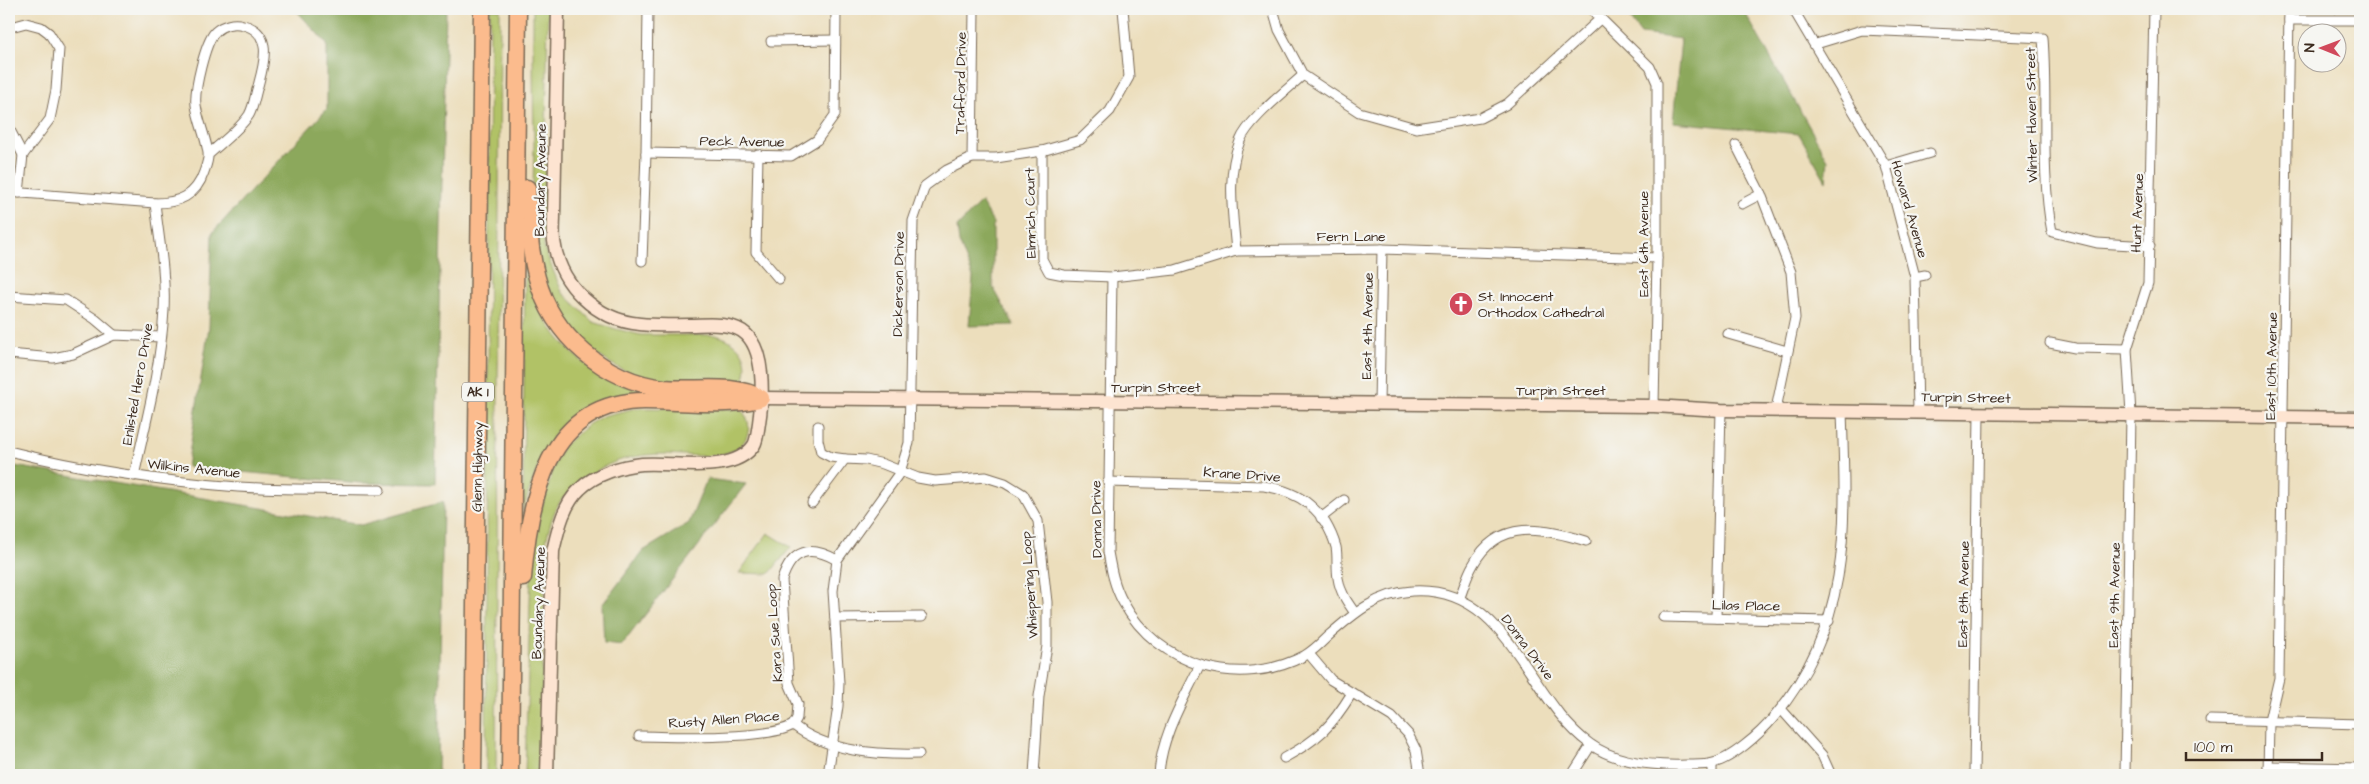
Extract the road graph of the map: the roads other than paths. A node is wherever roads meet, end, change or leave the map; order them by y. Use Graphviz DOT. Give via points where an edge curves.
graph roads {
  1 [pos="482,9"];
  2 [pos="518,9"];
  3 [pos="558,9"];
  4 [pos="648,9"];
  5 [pos="836,9"];
  6 [pos="974,9"];
  7 [pos="1123,9"];
  8 [pos="1273,9"];
  9 [pos="1591,9"];
  10 [pos="1793,9"];
  11 [pos="2154,9"];
  12 [pos="2289,9"];
  13 [pos="1600,18"];
  14 [pos="2289,20"];
  15 [pos="2360,20"];
  16 [pos="9,30"];
  17 [pos="835,40"];
  18 [pos="771,41"];
  19 [pos="1816,44"];
  20 [pos="518,47"];
  21 [pos="1303,75"];
  22 [pos="9,128"];
  23 [pos="1736,145"];
  24 [pos="1042,152"];
  25 [pos="646,153"];
  26 [pos="1930,153"];
  27 [pos="758,154"];
  28 [pos="23,155"];
  29 [pos="208,155"];
  30 [pos="972,158"];
  31 [pos="1886,166"];
  32 [pos="9,192"];
  33 [pos="19,193"];
  34 [pos="1761,194"];
  35 [pos="154,204"];
  36 [pos="1742,204"];
  37 [pos="2150,246"];
  38 [pos="1382,250"];
  39 [pos="1236,251"];
  40 [pos="1657,258"];
  41 [pos="642,261"];
  42 [pos="1049,272"];
  43 [pos="1925,274"];
  44 [pos="1112,277"];
  45 [pos="1915,277"];
  46 [pos="779,279"];
  47 [pos="9,296"];
  48 [pos="1728,334"];
  49 [pos="114,335"];
  50 [pos="161,337"];
  51 [pos="2050,343"];
  52 [pos="2127,349"];
  53 [pos="1787,351"];
  54 [pos="9,354"];
  55 [pos="761,398"];
  56 [pos="910,398"];
  57 [pos="1109,402"];
  58 [pos="1379,404"];
  59 [pos="1654,406"];
  60 [pos="1776,409"];
  61 [pos="1721,410"];
  62 [pos="1918,411"];
  63 [pos="1842,412"];
  64 [pos="1979,413"];
  65 [pos="2131,414"];
  66 [pos="2284,417"];
  67 [pos="2360,418"];
  68 [pos="818,426"];
  69 [pos="9,451"];
  70 [pos="845,459"];
  71 [pos="900,472"];
  72 [pos="134,476"];
  73 [pos="1108,482"];
  74 [pos="380,490"];
  75 [pos="1344,500"];
  76 [pos="812,502"];
  77 [pos="1321,518"];
  78 [pos="1586,540"];
  79 [pos="837,560"];
  80 [pos="1460,597"];
  81 [pos="1355,613"];
  82 [pos="922,617"];
  83 [pos="1664,617"];
  84 [pos="835,618"];
  85 [pos="1716,618"];
  86 [pos="1829,621"];
  87 [pos="1308,654"];
  88 [pos="1199,667"];
  89 [pos="1352,693"];
  90 [pos="512,707"];
  91 [pos="1781,709"];
  92 [pos="2210,720"];
  93 [pos="2269,721"];
  94 [pos="2360,724"];
  95 [pos="793,725"];
  96 [pos="639,736"];
  97 [pos="834,744"];
  98 [pos="1591,745"];
  99 [pos="920,754"];
  100 [pos="1284,758"];
  101 [pos="1712,764"];
  102 [pos="2360,768"];
  103 [pos="2268,771"];
  104 [pos="474,775"];
  105 [pos="510,775"];
  106 [pos="547,775"];
  107 [pos="828,775"];
  108 [pos="1034,775"];
  109 [pos="1159,775"];
  110 [pos="1420,775"];
  111 [pos="1572,775"];
  112 [pos="1712,775"];
  113 [pos="1831,775"];
  114 [pos="1974,775"];
  115 [pos="2125,775"];
  1 -- 104 [label="highway, Glenn Highway / AK 1"];
  2 -- 20 [label="highway, AK 1"];
  3 -- 55 [label="street, Boundary Aveune" via="554,242 561,266 574,289 592,306 614,318 640,324 724,325 742,331 755,345 760,359"];
  4 -- 25 [label="street"];
  5 -- 17 [label="street, Peck Avenue"];
  6 -- 30 [label="street, Trafford Drive"];
  7 -- 24 [label="street, Dickerson Drive" via="1129,77 1110,111 1080,140"];
  8 -- 21 [label="street" via="1279,30"];
  9 -- 13 [label="street"];
  10 -- 19 [label="street, Howard Avenue"];
  11 -- 37 [label="street, Hunt Avenue"];
  12 -- 14 [label="street, East 10th Avenue"];
  13 -- 21 [label="street" via="1507,104 1480,118 1416,128 1359,112"];
  13 -- 40 [label="street, East 6th Avenue" via="1650,67 1657,83"];
  14 -- 15 [label="street"];
  14 -- 66 [label="street, East 10th Avenue"];
  16 -- 28 [label="street" via="26,23 41,27 59,49 50,119"];
  17 -- 18 [label="street"];
  17 -- 27 [label="street, Peck Avenue" via="835,115 816,140 791,156"];
  19 -- 31 [label="street, Howard Avenue"];
  19 -- 37 [label="street, Winter Haven Street" via="1862,30 2043,38 2047,83 2046,199 2052,232 2097,244"];
  20 -- 55 [label="highway" via="529,232 545,301 562,329 595,361 629,379 665,388 750,392"];
  20 -- 90 [label="highway, AK 1"];
  21 -- 39 [label="street" via="1258,117 1240,140 1231,183"];
  22 -- 28 [label="street"];
  23 -- 34 [label="street"];
  24 -- 30 [label="street, Dickerson Drive"];
  24 -- 42 [label="street, Elmrich Court" via="1042,259"];
  25 -- 27 [label="street, Peck Avenue"];
  25 -- 41 [label="street"];
  26 -- 31 [label="street"];
  27 -- 46 [label="street" via="756,252"];
  28 -- 33 [label="street"];
  29 -- 29 [label="street" via="248,116 266,57 261,37 244,25 223,26 209,42 196,95"];
  29 -- 35 [label="street" via="195,190 177,202"];
  30 -- 56 [label="street, Dickerson Drive" via="925,186 913,221"];
  31 -- 45 [label="street, Howard Avenue"];
  32 -- 33 [label="street"];
  33 -- 35 [label="street"];
  34 -- 36 [label="street"];
  34 -- 53 [label="street" via="1791,272 1795,318"];
  35 -- 50 [label="street, Enlisted Hero Drive" via="163,269"];
  37 -- 52 [label="street, Hunt Avenue" via="2148,282"];
  38 -- 39 [label="street, Fern Lane"];
  38 -- 40 [label="street, Fern Lane"];
  38 -- 58 [label="street, East 4th Avenue"];
  39 -- 44 [label="street, Fern Lane" via="1175,270"];
  40 -- 59 [label="street, East 6th Avenue"];
  42 -- 44 [label="street, Fern Lane"];
  43 -- 45 [label="street"];
  44 -- 57 [label="street, Donna Drive"];
  45 -- 62 [label="street, Howard Avenue"];
  47 -- 49 [label="street" via="66,300"];
  48 -- 53 [label="street"];
  49 -- 50 [label="street"];
  49 -- 54 [label="street" via="73,354 53,358"];
  50 -- 72 [label="street, Enlisted Hero Drive"];
  51 -- 52 [label="street" via="2075,348"];
  52 -- 65 [label="street, Hunt Avenue"];
  53 -- 60 [label="street"];
  55 -- 56 [label="street, Turpin Street"];
  55 -- 90 [label="highway" via="735,402 620,403 594,412 562,438 543,474 527,539"];
  55 -- 106 [label="street, Boundary Aveune" via="754,445 737,459 721,465 642,464 617,469 579,490 565,512 558,526 553,551"];
  56 -- 57 [label="street, Turpin Street"];
  56 -- 71 [label="street, Dickerson Drive" via="909,444"];
  57 -- 58 [label="street, Turpin Street"];
  57 -- 73 [label="street, Donna Drive"];
  58 -- 59 [label="street, Turpin Street"];
  59 -- 61 [label="street, Turpin Street"];
  60 -- 61 [label="street, Turpin Street"];
  60 -- 63 [label="street, Turpin Street"];
  61 -- 85 [label="street"];
  62 -- 63 [label="street, Turpin Street"];
  62 -- 64 [label="street, Turpin Street"];
  63 -- 86 [label="street, Donna Drive" via="1844,493 1841,558"];
  64 -- 65 [label="street, Turpin Street"];
  64 -- 114 [label="street, East 8th Avenue"];
  65 -- 66 [label="street, Turpin Street"];
  65 -- 115 [label="street, East 9th Avenue"];
  66 -- 67 [label="street, Turpin Street"];
  66 -- 93 [label="street, East 10th Avenue" via="2280,678"];
  68 -- 70 [label="street, Whispering Loop" via="821,452"];
  69 -- 72 [label="street, Wilkins Avenue"];
  70 -- 71 [label="street, Whispering Loop" via="883,464"];
  70 -- 76 [label="street"];
  71 -- 79 [label="street, Dickerson Drive"];
  71 -- 108 [label="street, Whispering Loop" via="935,481 986,477 1005,483 1023,494 1038,521 1047,646 1039,696"];
  72 -- 74 [label="street, Wilkins Avenue" via="240,487"];
  73 -- 77 [label="street, Krane Drive" via="1284,489 1300,496"];
  73 -- 88 [label="street, Donna Drive" via="1108,552 1113,579 1123,602 1156,644"];
  75 -- 77 [label="street"];
  77 -- 81 [label="street, Krane Drive" via="1336,548 1342,595"];
  78 -- 80 [label="street" via="1542,530 1520,530 1501,535 1483,549 1472,565"];
  79 -- 84 [label="street" via="833,591"];
  79 -- 95 [label="street, Kara Sue Loop" via="822,552 810,551 796,556 787,566 782,580 789,683 798,704 798,718"];
  80 -- 81 [label="street, Donna Drive" via="1413,591 1376,600"];
  80 -- 98 [label="street, Donna Drive" via="1499,629 1571,728"];
  81 -- 87 [label="street, Donna Drive"];
  82 -- 84 [label="street"];
  83 -- 85 [label="street, Lilas Place"];
  84 -- 97 [label="street" via="839,682"];
  85 -- 86 [label="street, Lilas Place"];
  86 -- 91 [label="street, Donna Drive" via="1810,666"];
  87 -- 88 [label="street, Donna Drive" via="1287,664 1246,671"];
  87 -- 89 [label="street" via="1331,680"];
  88 -- 109 [label="street" via="1168,734 1161,754"];
  89 -- 100 [label="street" via="1322,734"];
  89 -- 110 [label="street" via="1373,703 1408,734 1416,750"];
  90 -- 105 [label="highway, AK 1"];
  91 -- 101 [label="street, Donna Drive" via="1743,746"];
  91 -- 113 [label="street" via="1822,755"];
  92 -- 93 [label="street"];
  93 -- 94 [label="street"];
  93 -- 103 [label="street, East 10th Avenue"];
  95 -- 96 [label="street, Rusty Allen Place" via="784,730 702,737"];
  95 -- 97 [label="street, Rusty Allen Place" via="818,740"];
  97 -- 99 [label="street, Rusty Allen Place" via="890,755"];
  97 -- 107 [label="street"];
  98 -- 101 [label="street, Donna Drive" via="1610,755 1635,761 1673,765"];
  98 -- 111 [label="street"];
  101 -- 112 [label="street"];
  102 -- 103 [label="street, East 10th Avenue"];
}
